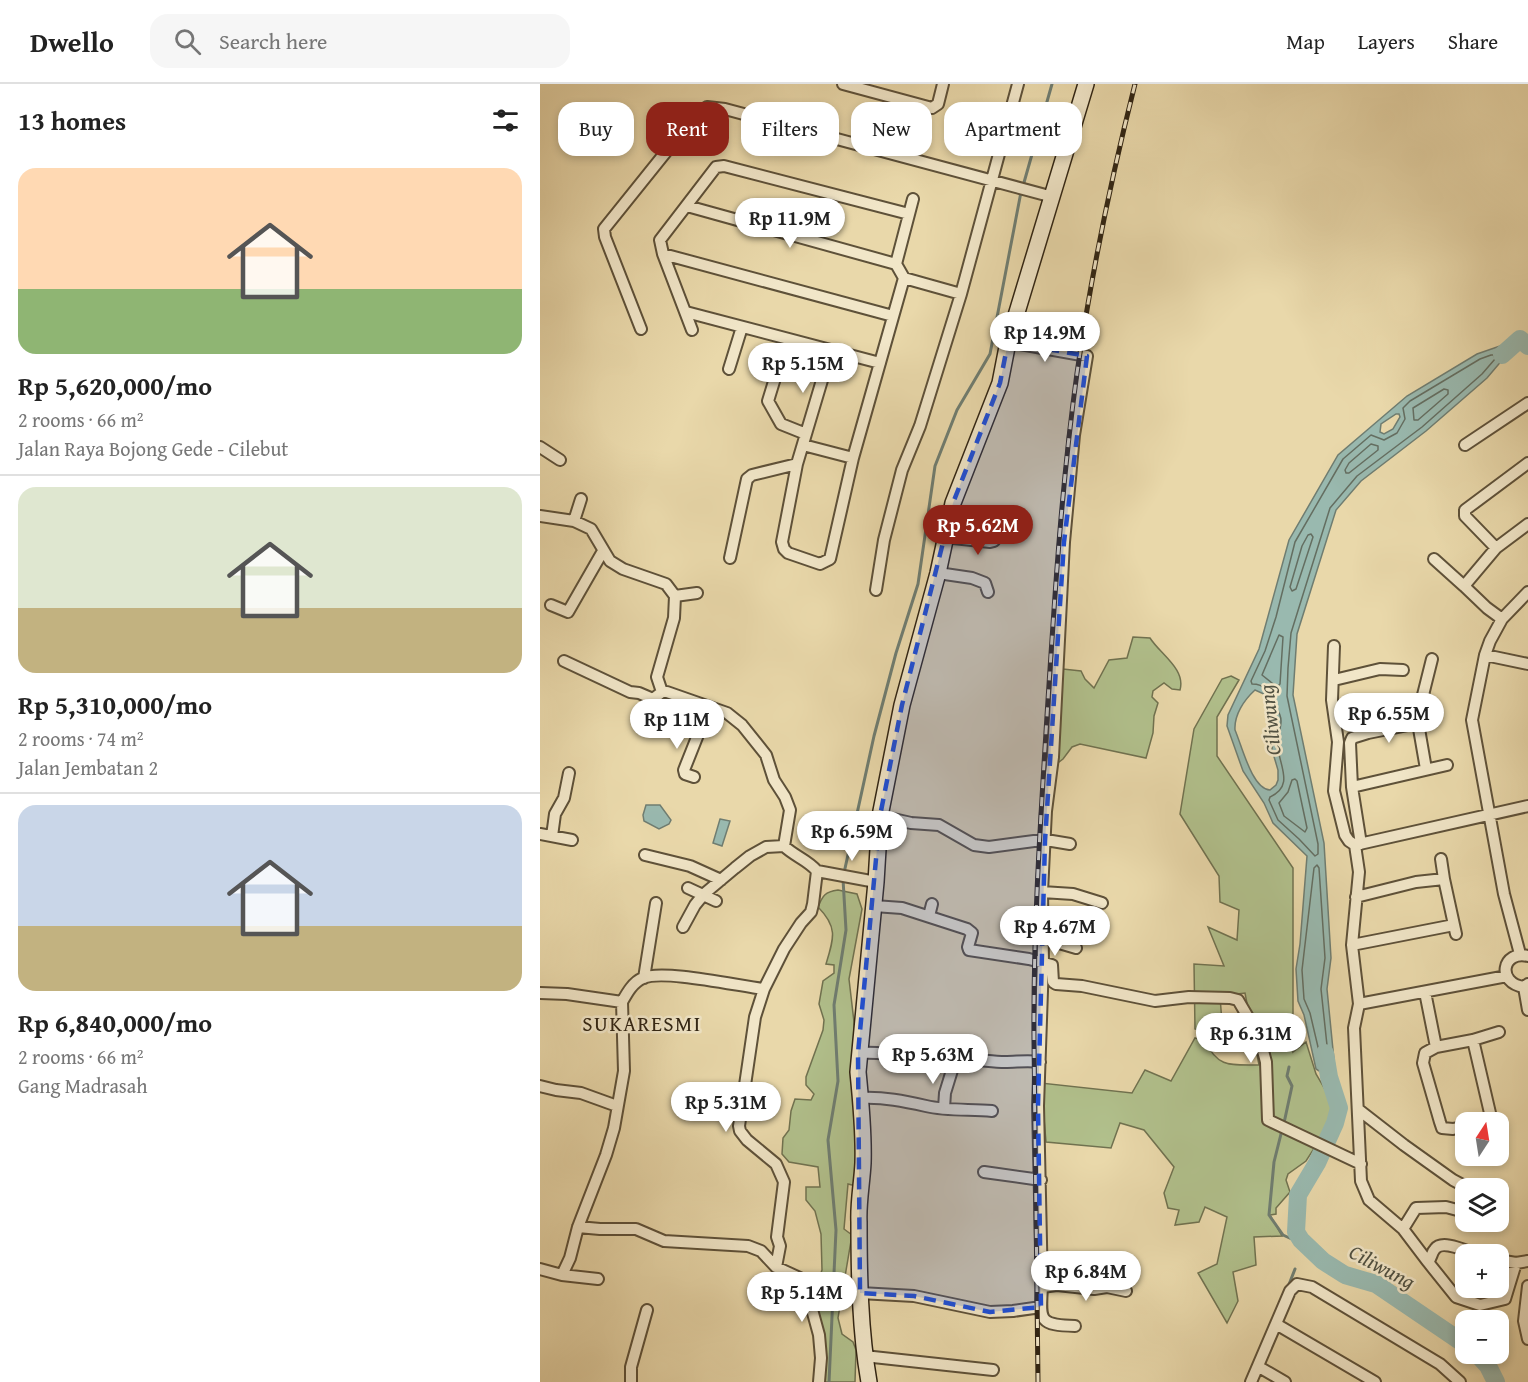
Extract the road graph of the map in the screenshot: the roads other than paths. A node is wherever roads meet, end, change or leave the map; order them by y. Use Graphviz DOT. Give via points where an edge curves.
graph roads {
  1 [pos="843,84"];
  2 [pos="944,84"];
  3 [pos="1018,84"];
  4 [pos="1086,84"];
  5 [pos="992,182"];
  6 [pos="1053,197"];
  7 [pos="913,199"];
  8 [pos="687,206"];
  9 [pos="909,214"];
  10 [pos="663,254"];
  11 [pos="896,264"];
  12 [pos="904,278"];
  13 [pos="960,294"];
  14 [pos="686,312"];
  15 [pos="893,316"];
  16 [pos="742,327"];
  17 [pos="641,328"];
  18 [pos="693,330"];
  19 [pos="788,339"];
  20 [pos="1008,342"];
  21 [pos="831,350"];
  22 [pos="880,363"];
  23 [pos="729,369"];
  24 [pos="1528,403"];
  25 [pos="805,440"];
  26 [pos="1465,446"];
  27 [pos="540,447"];
  28 [pos="853,458"];
  29 [pos="560,460"];
  30 [pos="1528,463"];
  31 [pos="797,464"];
  32 [pos="580,499"];
  33 [pos="540,516"];
  34 [pos="574,521"];
  35 [pos="1528,524"];
  36 [pos="998,536"];
  37 [pos="944,537"];
  38 [pos="1496,548"];
  39 [pos="603,551"];
  40 [pos="730,558"];
  41 [pos="1434,559"];
  42 [pos="938,573"];
  43 [pos="1464,586"];
  44 [pos="876,590"];
  45 [pos="988,592"];
  46 [pos="1528,592"];
  47 [pos="697,593"];
  48 [pos="675,596"];
  49 [pos="550,605"];
  50 [pos="1503,619"];
  51 [pos="1334,646"];
  52 [pos="1485,655"];
  53 [pos="1432,660"];
  54 [pos="564,662"];
  55 [pos="1528,664"];
  56 [pos="1403,670"];
  57 [pos="1334,680"];
  58 [pos="662,692"];
  59 [pos="709,706"];
  60 [pos="1418,723"];
  61 [pos="1447,765"];
  62 [pos="1426,770"];
  63 [pos="569,773"];
  64 [pos="694,777"];
  65 [pos="1352,787"];
  66 [pos="1528,806"];
  67 [pos="1489,815"];
  68 [pos="880,816"];
  69 [pos="540,834"];
  70 [pos="552,836"];
  71 [pos="572,840"];
  72 [pos="1045,841"];
  73 [pos="1070,844"];
  74 [pos="1358,844"];
  75 [pos="784,846"];
  76 [pos="645,855"];
  77 [pos="1441,859"];
  78 [pos="817,871"];
  79 [pos="1444,879"];
  80 [pos="721,880"];
  81 [pos="871,881"];
  82 [pos="688,888"];
  83 [pos="1042,892"];
  84 [pos="704,894"];
  85 [pos="1356,897"];
  86 [pos="716,902"];
  87 [pos="656,903"];
  88 [pos="932,903"];
  89 [pos="1102,903"];
  90 [pos="874,906"];
  91 [pos="928,916"];
  92 [pos="683,927"];
  93 [pos="1042,938"];
  94 [pos="1352,945"];
  95 [pos="1076,948"];
  96 [pos="1524,955"];
  97 [pos="1043,962"];
  98 [pos="1507,976"];
  99 [pos="644,978"];
  100 [pos="1526,985"];
  101 [pos="764,989"];
  102 [pos="1425,992"];
  103 [pos="540,993"];
  104 [pos="622,1002"];
  105 [pos="1359,1004"];
  106 [pos="1528,1010"];
  107 [pos="1499,1032"];
  108 [pos="1473,1041"];
  109 [pos="1436,1047"];
  110 [pos="858,1053"];
  111 [pos="1040,1062"];
  112 [pos="953,1068"];
  113 [pos="540,1086"];
  114 [pos="861,1098"];
  115 [pos="617,1106"];
  116 [pos="944,1108"];
  117 [pos="1359,1110"];
  118 [pos="992,1111"];
  119 [pos="1490,1112"];
  120 [pos="1455,1128"];
  121 [pos="1361,1164"];
  122 [pos="984,1172"];
  123 [pos="1041,1180"];
  124 [pos="1455,1181"];
  125 [pos="1455,1209"];
  126 [pos="578,1227"];
  127 [pos="1403,1229"];
  128 [pos="1455,1248"];
  129 [pos="1428,1262"];
  130 [pos="1509,1262"];
  131 [pos="1528,1262"];
  132 [pos="1516,1263"];
  133 [pos="776,1267"];
  134 [pos="540,1269"];
  135 [pos="562,1275"];
  136 [pos="598,1279"];
  137 [pos="1528,1286"];
  138 [pos="1042,1287"];
  139 [pos="1126,1291"];
  140 [pos="860,1293"];
  141 [pos="1041,1306"];
  142 [pos="647,1310"];
  143 [pos="1526,1321"];
  144 [pos="1276,1324"];
  145 [pos="1074,1326"];
  146 [pos="1528,1339"];
  147 [pos="864,1356"];
  148 [pos="1259,1367"];
  149 [pos="993,1370"];
  150 [pos="631,1382"];
  151 [pos="819,1382"];
  152 [pos="869,1382"];
  153 [pos="1251,1382"];
  154 [pos="1285,1382"];
  155 [pos="1375,1382"];
  156 [pos="1460,1382"];
  1 -- 2 [label="street" via="932,108 938,104"];
  3 -- 5 [label="street"];
  4 -- 6 [label="main road"];
  5 -- 6 [label="street"];
  5 -- 13 [label="street"];
  5 -- 17 [label="street" via="707,107 690,122 604,229"];
  6 -- 20 [label="main road"];
  7 -- 9 [label="street"];
  8 -- 9 [label="street" via="713,170 724,166"];
  8 -- 10 [label="street" via="662,235"];
  8 -- 11 [label="street"];
  9 -- 11 [label="street"];
  10 -- 14 [label="street"];
  10 -- 15 [label="street"];
  11 -- 12 [label="street"];
  12 -- 13 [label="street"];
  12 -- 15 [label="street"];
  13 -- 44 [label="street" via="920,426 902,470"];
  14 -- 16 [label="street"];
  14 -- 18 [label="street"];
  15 -- 22 [label="street"];
  16 -- 19 [label="street"];
  16 -- 23 [label="street"];
  19 -- 21 [label="street"];
  19 -- 25 [label="street" via="768,400 781,424"];
  20 -- 37 [label="main road" via="1000,383"];
  20 -- 72 [label="street" via="1087,356 1074,435 1064,542"];
  21 -- 22 [label="street"];
  21 -- 25 [label="street"];
  22 -- 28 [label="street"];
  24 -- 26 [label="street"];
  25 -- 28 [label="street"];
  25 -- 31 [label="street"];
  27 -- 29 [label="street"];
  28 -- 31 [label="street" via="830,559 824,564 788,553 783,546"];
  30 -- 38 [label="street" via="1465,510 1465,516"];
  31 -- 40 [label="street" via="747,479"];
  32 -- 34 [label="street"];
  33 -- 34 [label="street"];
  34 -- 39 [label="street" via="594,532"];
  35 -- 38 [label="street"];
  36 -- 37 [label="street" via="990,543"];
  37 -- 42 [label="main road"];
  38 -- 43 [label="street"];
  39 -- 48 [label="street" via="623,569 666,584"];
  39 -- 49 [label="street" via="568,612"];
  41 -- 43 [label="street"];
  42 -- 45 [label="street" via="972,578 985,583"];
  42 -- 68 [label="main road" via="902,705"];
  43 -- 50 [label="street"];
  46 -- 50 [label="street"];
  47 -- 48 [label="street"];
  48 -- 58 [label="street" via="674,618 657,677"];
  50 -- 52 [label="street"];
  51 -- 57 [label="street"];
  52 -- 55 [label="street"];
  52 -- 67 [label="street" via="1472,720"];
  53 -- 60 [label="street"];
  54 -- 58 [label="street" via="630,692 653,699"];
  56 -- 57 [label="street" via="1380,669"];
  57 -- 74 [label="street" via="1332,700 1338,742 1334,791 1345,835"];
  58 -- 59 [label="street"];
  59 -- 64 [label="street" via="684,770"];
  59 -- 75 [label="street" via="742,724 769,761 790,810"];
  60 -- 62 [label="street"];
  60 -- 65 [label="street" via="1352,738"];
  61 -- 62 [label="street"];
  62 -- 65 [label="street"];
  63 -- 70 [label="street"];
  65 -- 74 [label="street"];
  66 -- 67 [label="street"];
  67 -- 74 [label="street"];
  67 -- 96 [label="street" via="1504,894"];
  68 -- 72 [label="street" via="939,825 974,845"];
  68 -- 81 [label="main road"];
  69 -- 70 [label="street"];
  70 -- 71 [label="street"];
  72 -- 73 [label="street"];
  72 -- 83 [label="street"];
  74 -- 85 [label="street"];
  75 -- 78 [label="street"];
  75 -- 80 [label="street" via="758,852"];
  76 -- 80 [label="street" via="690,866"];
  77 -- 79 [label="street"];
  78 -- 81 [label="street"];
  78 -- 101 [label="street" via="811,912 784,949"];
  79 -- 85 [label="street"];
  79 -- 94 [label="street" via="1455,930"];
  80 -- 84 [label="street"];
  81 -- 90 [label="main road"];
  82 -- 84 [label="street"];
  83 -- 89 [label="street" via="1073,894"];
  83 -- 93 [label="street"];
  84 -- 86 [label="street"];
  84 -- 92 [label="street"];
  85 -- 94 [label="street"];
  87 -- 99 [label="street"];
  88 -- 91 [label="street"];
  90 -- 91 [label="street"];
  90 -- 110 [label="main road"];
  91 -- 97 [label="street" via="972,933 969,950"];
  93 -- 95 [label="street"];
  93 -- 97 [label="street"];
  94 -- 105 [label="street"];
  96 -- 98 [label="street" via="1508,962"];
  97 -- 111 [label="street"];
  97 -- 121 [label="street" via="1052,966 1056,984 1155,1001 1189,997 1238,1000 1259,1036 1266,1062 1268,1120"];
  98 -- 100 [label="street" via="1515,985"];
  98 -- 102 [label="street"];
  99 -- 101 [label="street" via="678,976"];
  99 -- 104 [label="street"];
  100 -- 106 [label="street"];
  101 -- 133 [label="street" via="753,1027 739,1126 747,1140 776,1164 784,1182"];
  102 -- 105 [label="street"];
  102 -- 109 [label="street"];
  103 -- 104 [label="street"];
  104 -- 115 [label="street" via="624,1071"];
  105 -- 117 [label="street" via="1354,1028"];
  107 -- 108 [label="street"];
  108 -- 109 [label="street"];
  108 -- 119 [label="street"];
  109 -- 120 [label="street" via="1425,1053 1423,1063 1442,1128"];
  110 -- 112 [label="street" via="873,1052"];
  110 -- 114 [label="main road"];
  111 -- 112 [label="street" via="971,1059 959,1060"];
  111 -- 123 [label="street"];
  112 -- 116 [label="street"];
  113 -- 115 [label="street" via="581,1093"];
  114 -- 116 [label="street" via="879,1097"];
  114 -- 140 [label="main road"];
  115 -- 126 [label="street" via="610,1145"];
  116 -- 118 [label="street"];
  117 -- 121 [label="street"];
  117 -- 124 [label="street"];
  121 -- 127 [label="street" via="1366,1195"];
  122 -- 123 [label="street"];
  123 -- 138 [label="street"];
  125 -- 127 [label="street" via="1416,1208"];
  126 -- 133 [label="street" via="636,1228 664,1241 748,1246 761,1251"];
  126 -- 135 [label="street"];
  127 -- 129 [label="street"];
  128 -- 129 [label="street" via="1440,1245"];
  129 -- 132 [label="street" via="1456,1297 1480,1305 1505,1299"];
  130 -- 132 [label="street"];
  131 -- 132 [label="street"];
  133 -- 151 [label="street" via="804,1280 819,1335"];
  134 -- 135 [label="street"];
  135 -- 136 [label="street"];
  137 -- 143 [label="street"];
  138 -- 139 [label="street" via="1107,1287"];
  138 -- 141 [label="street"];
  140 -- 141 [label="street" via="914,1296 990,1312"];
  140 -- 147 [label="main road"];
  141 -- 145 [label="street" via="1046,1322"];
  142 -- 150 [label="street" via="631,1367"];
  143 -- 146 [label="street"];
  144 -- 148 [label="street"];
  144 -- 155 [label="street"];
  144 -- 156 [label="street" via="1290,1291 1297,1284 1312,1287 1440,1364"];
  147 -- 149 [label="street"];
  147 -- 152 [label="main road"];
  148 -- 153 [label="street"];
  148 -- 154 [label="street"];
}
